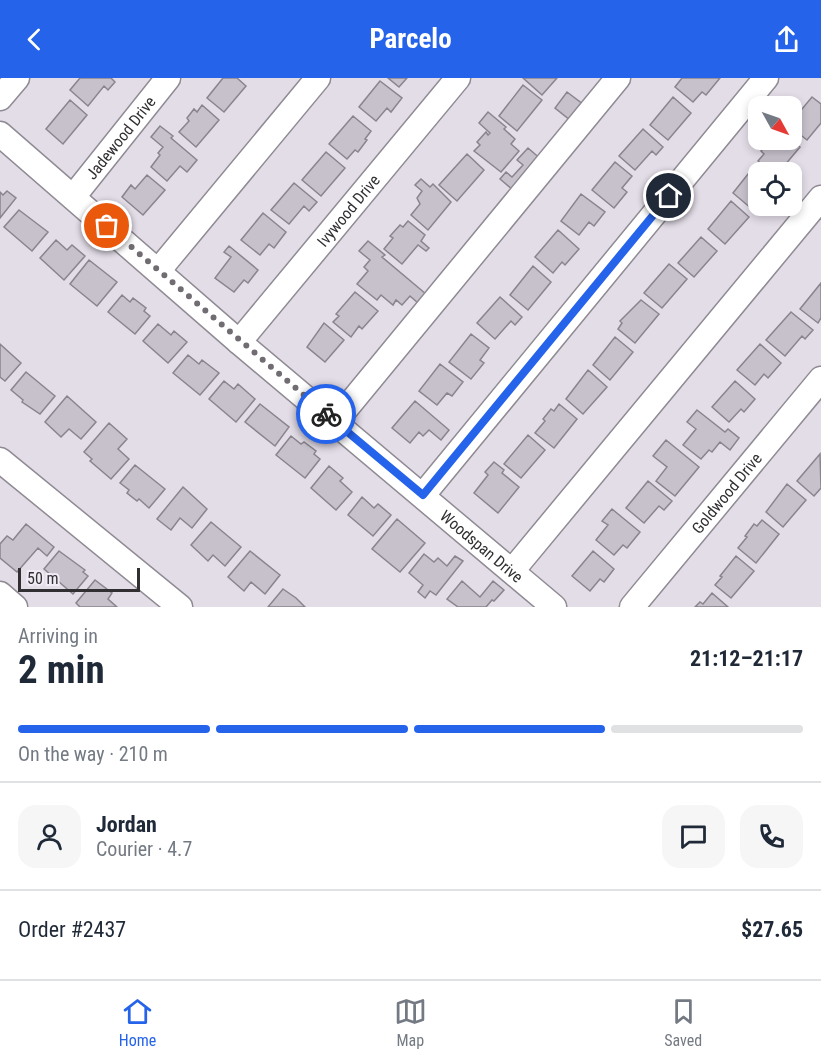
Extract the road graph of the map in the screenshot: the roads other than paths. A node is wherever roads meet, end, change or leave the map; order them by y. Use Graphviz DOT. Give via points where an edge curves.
graph roads {
  1 [pos="17,78"];
  2 [pos="168,78"];
  3 [pos="318,78"];
  4 [pos="458,78"];
  5 [pos="618,78"];
  6 [pos="766,78"];
  7 [pos="0,98"];
  8 [pos="0,134"];
  9 [pos="73,197"];
  10 [pos="821,198"];
  11 [pos="158,271"];
  12 [pos="239,342"];
  13 [pos="821,379"];
  14 [pos="335,422"];
  15 [pos="1,464"];
  16 [pos="423,495"];
  17 [pos="512,572"];
  18 [pos="0,594"];
  19 [pos="15,607"];
  20 [pos="180,607"];
  21 [pos="554,607"];
  22 [pos="632,607"];
  1 -- 7 [label="street"];
  2 -- 9 [label="street, Jadewood Drive"];
  3 -- 11 [label="street"];
  4 -- 12 [label="street, Ivywood Drive"];
  5 -- 14 [label="street"];
  6 -- 16 [label="street"];
  8 -- 9 [label="street, Woodspan Drive"];
  9 -- 11 [label="street, Woodspan Drive"];
  10 -- 17 [label="street"];
  11 -- 12 [label="street, Woodspan Drive"];
  12 -- 14 [label="street, Woodspan Drive"];
  13 -- 22 [label="street, Goldwood Drive"];
  14 -- 16 [label="street, Woodspan Drive"];
  15 -- 20 [label="street"];
  16 -- 17 [label="street, Woodspan Drive"];
  17 -- 21 [label="street, Woodspan Drive"];
  18 -- 19 [label="street"];
}
